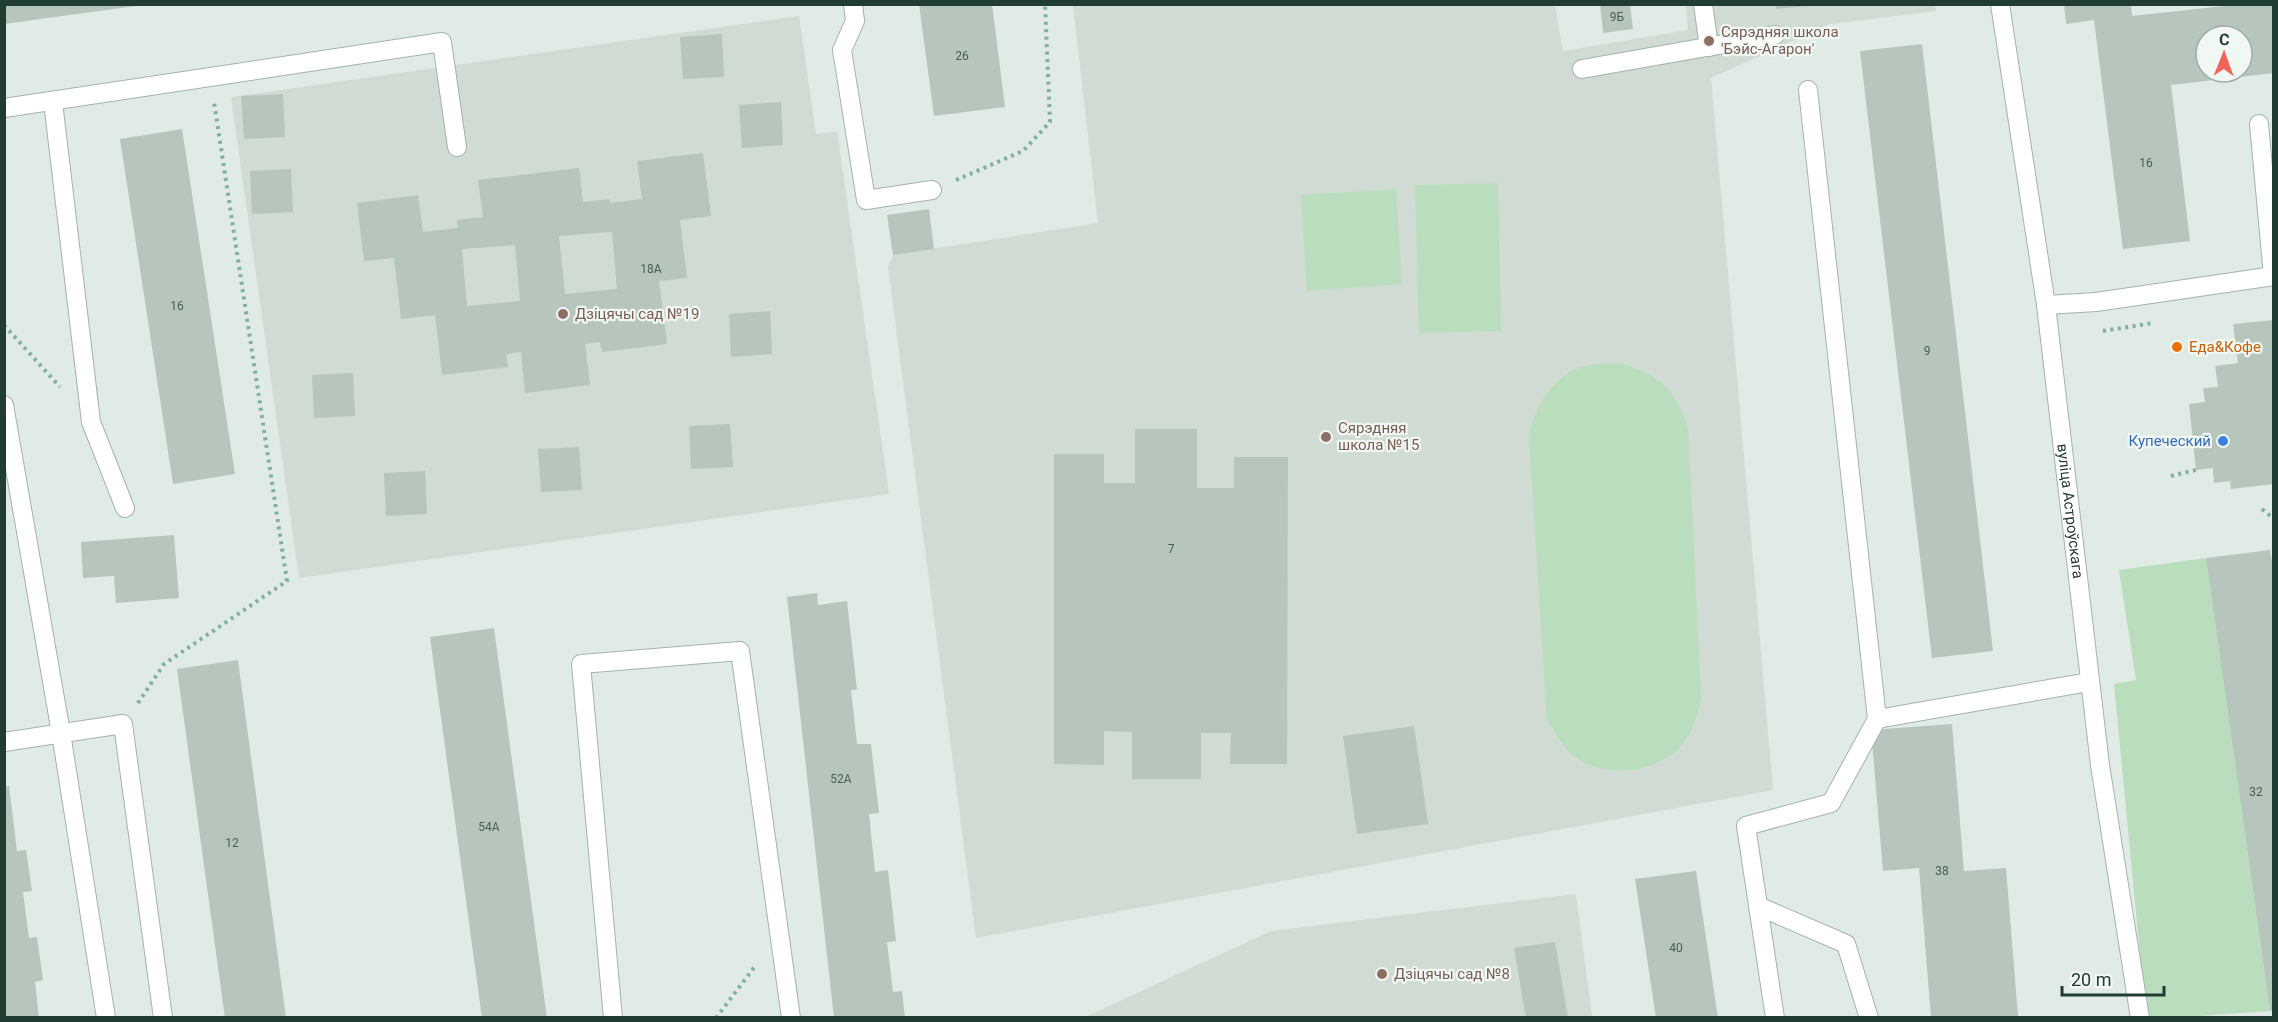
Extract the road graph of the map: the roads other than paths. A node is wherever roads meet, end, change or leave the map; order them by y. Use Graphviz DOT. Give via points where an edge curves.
graph roads {
  1 [pos="853,4"];
  2 [pos="1703,4"];
  3 [pos="2001,4"];
  4 [pos="1775,35"];
  5 [pos="1709,46"];
  6 [pos="1582,69"];
  7 [pos="1808,90"];
  8 [pos="53,102"];
  9 [pos="4,108"];
  10 [pos="2259,124"];
  11 [pos="457,147"];
  12 [pos="932,190"];
  13 [pos="2273,276"];
  14 [pos="2046,305"];
  15 [pos="4,405"];
  16 [pos="125,508"];
  17 [pos="2089,682"];
  18 [pos="1877,719"];
  19 [pos="62,733"];
  20 [pos="4,742"];
  21 [pos="1758,906"];
  22 [pos="106,1017"];
  23 [pos="163,1017"];
  24 [pos="613,1017"];
  25 [pos="791,1017"];
  26 [pos="1775,1017"];
  27 [pos="1869,1017"];
  28 [pos="2140,1017"];
  1 -- 12 [label="street" via="855,21 842,50 866,200"];
  2 -- 5 [label="street"];
  3 -- 14 [label="street, вуліца Астроўскага"];
  4 -- 5 [label="street"];
  5 -- 6 [label="street"];
  7 -- 18 [label="street"];
  8 -- 9 [label="street"];
  8 -- 11 [label="street" via="442,42"];
  8 -- 16 [label="street" via="91,422"];
  10 -- 13 [label="street"];
  13 -- 14 [label="street" via="2096,302"];
  14 -- 17 [label="street, вуліца Астроўскага"];
  15 -- 19 [label="street"];
  17 -- 18 [label="street"];
  17 -- 28 [label="street, вуліца Астроўскага"];
  18 -- 21 [label="street" via="1831,803 1746,826"];
  19 -- 20 [label="street"];
  19 -- 22 [label="street"];
  19 -- 23 [label="street" via="123,724"];
  21 -- 26 [label="street"];
  21 -- 27 [label="street" via="1846,944"];
  24 -- 25 [label="street" via="581,664 740,651"];
}
